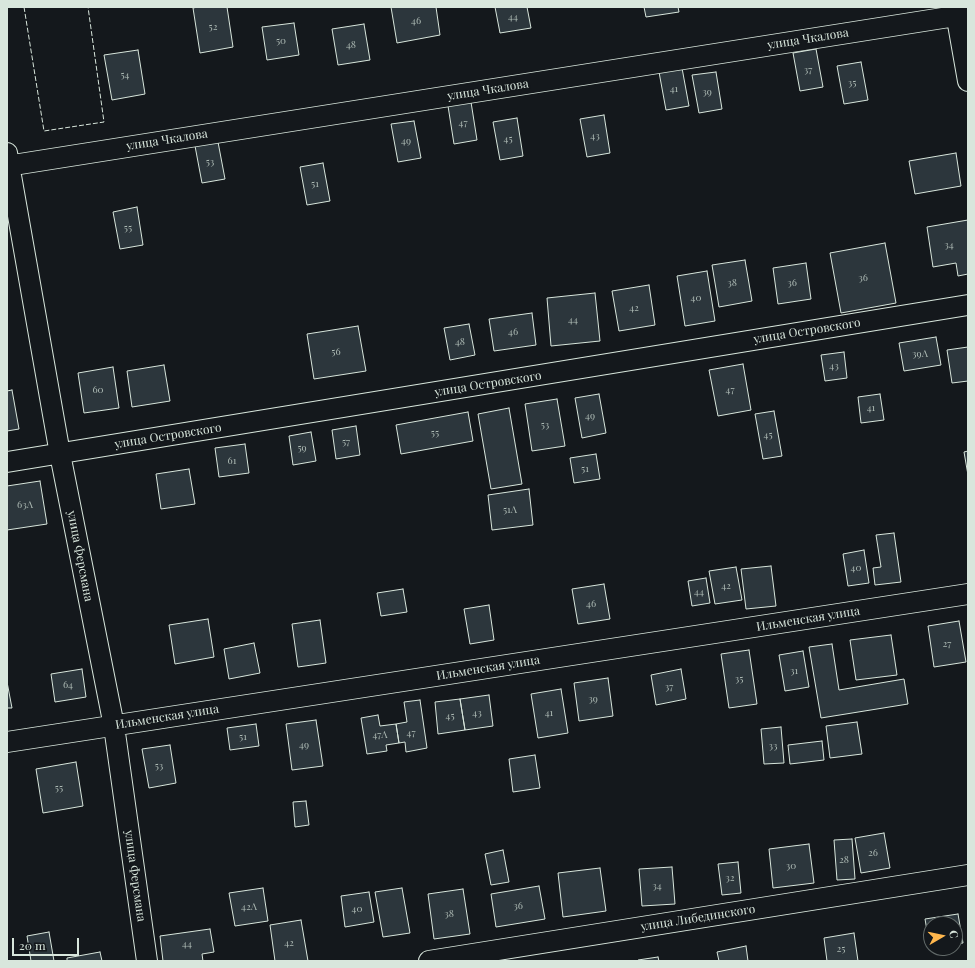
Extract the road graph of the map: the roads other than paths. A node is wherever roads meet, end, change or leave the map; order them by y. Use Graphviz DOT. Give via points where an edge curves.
graph roads {
  1 [pos="960,12"];
  2 [pos="968,80"];
  3 [pos="8,161"];
  4 [pos="968,305"];
  5 [pos="60,454"];
  6 [pos="7,462"];
  7 [pos="968,594"];
  8 [pos="114,726"];
  9 [pos="7,742"];
  10 [pos="968,875"];
  11 [pos="147,961"];
  12 [pos="429,961"];
  1 -- 2 [label="street"];
  1 -- 3 [label="street, улица Чкалова"];
  3 -- 5 [label="street, улица Ферсмана"];
  4 -- 5 [label="street, улица Островского"];
  5 -- 6 [label="street, улица Островского"];
  5 -- 8 [label="street, улица Ферсмана"];
  7 -- 8 [label="street, Ильменская улица"];
  8 -- 9 [label="street, Ильменская улица"];
  8 -- 11 [label="street, улица Ферсмана"];
  10 -- 12 [label="street, улица Либединского"];
}
